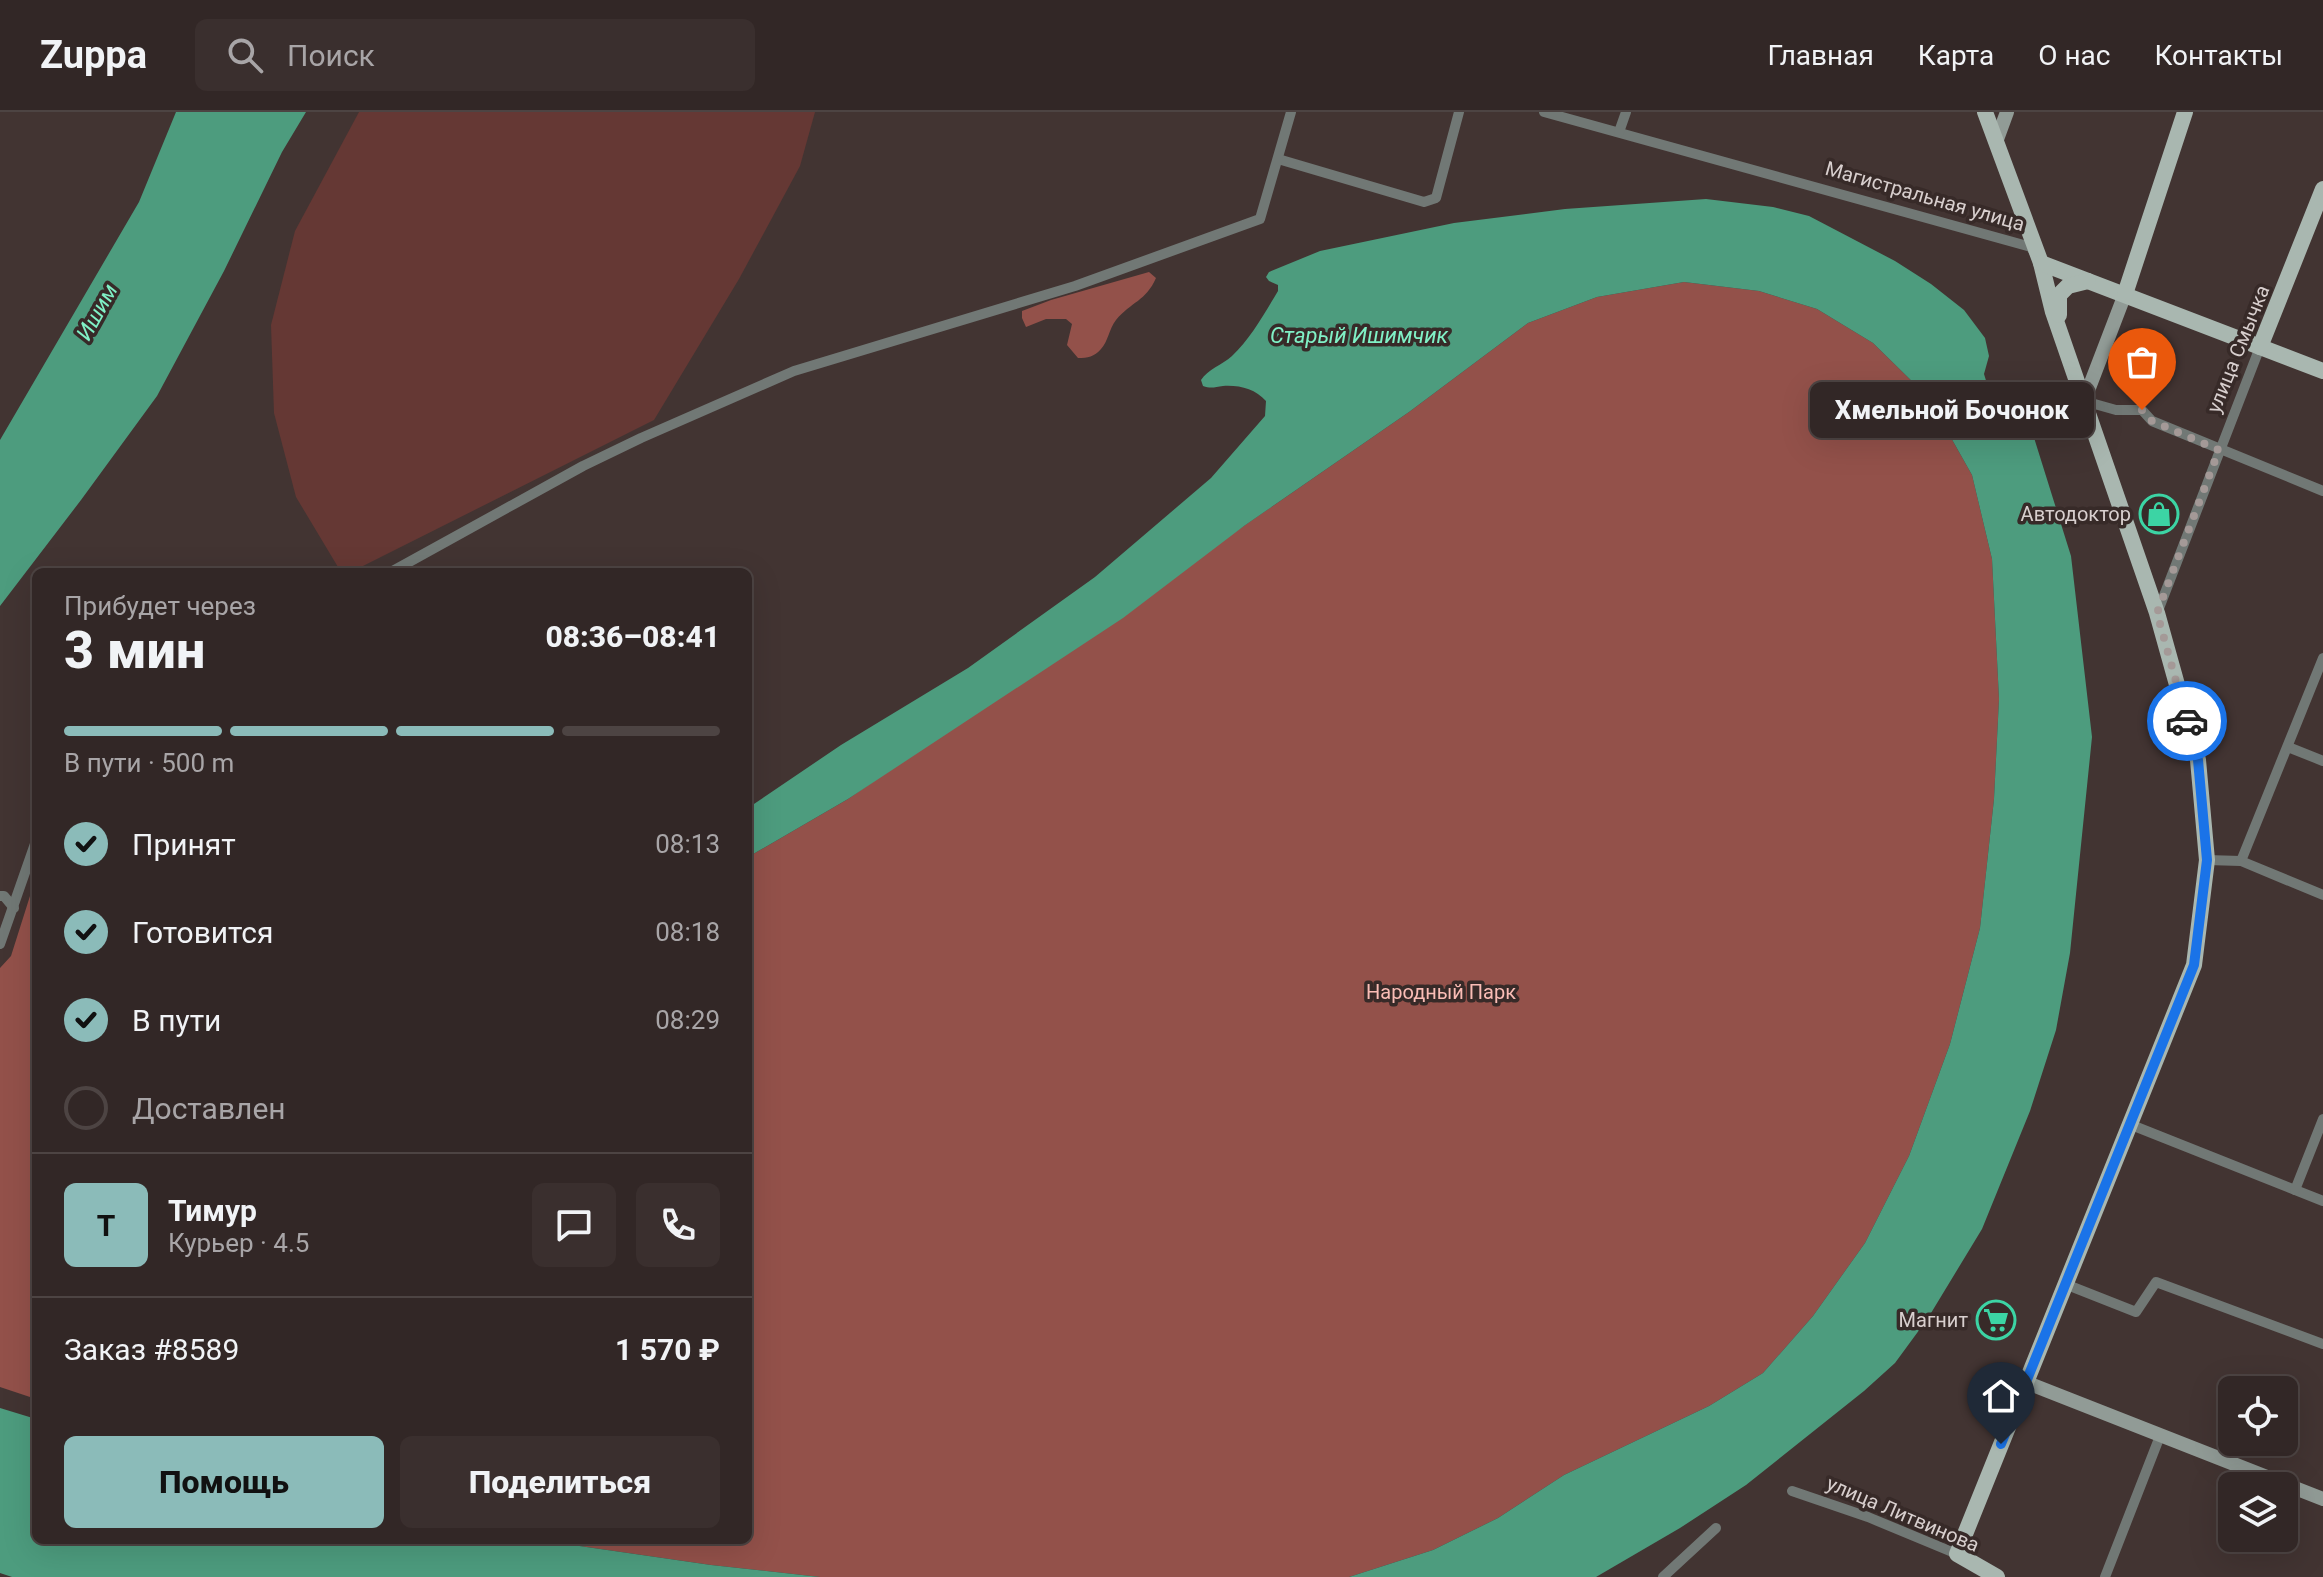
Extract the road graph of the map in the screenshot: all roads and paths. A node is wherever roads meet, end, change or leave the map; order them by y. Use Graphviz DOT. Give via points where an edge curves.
graph roads {
  1 [pos="1291,112"];
  2 [pos="1459,112"];
  3 [pos="1544,112"];
  4 [pos="1626,112"];
  5 [pos="1985,112"];
  6 [pos="2007,112"];
  7 [pos="2185,112"];
  8 [pos="1566,115"];
  9 [pos="1619,132"];
  10 [pos="1996,142"];
  11 [pos="1278,159"];
  12 [pos="2323,189"];
  13 [pos="2041,263"];
  14 [pos="2089,281"];
  15 [pos="2125,294"];
  16 [pos="2058,327"];
  17 [pos="2260,347"];
  18 [pos="2323,371"];
  19 [pos="2084,401"];
  20 [pos="2219,450"];
  21 [pos="2323,491"];
  22 [pos="398,568"];
  23 [pos="2157,613"];
  24 [pos="2322,663"];
  25 [pos="2288,747"];
  26 [pos="2323,761"];
  27 [pos="32,853"];
  28 [pos="2207,860"];
  29 [pos="2241,861"];
  30 [pos="2323,895"];
  31 [pos="0,896"];
  32 [pos="14,908"];
  33 [pos="0,944"];
  34 [pos="2323,1119"];
  35 [pos="2129,1124"];
  36 [pos="2295,1190"];
  37 [pos="2323,1201"];
  38 [pos="2065,1284"];
  39 [pos="2323,1344"];
  40 [pos="2025,1382"];
  41 [pos="2160,1436"];
  42 [pos="1792,1491"];
  43 [pos="2323,1499"];
  44 [pos="1716,1528"];
  45 [pos="1957,1554"];
  46 [pos="1663,1577"];
  47 [pos="1997,1577"];
  48 [pos="2105,1577"];
  1 -- 11 [label="street"];
  2 -- 11 [label="street" via="1436,198 1424,202"];
  3 -- 8 [label="street, Магистральная улица"];
  4 -- 9 [label="street"];
  5 -- 10 [label="main road"];
  6 -- 10 [label="main road"];
  7 -- 15 [label="main road"];
  8 -- 9 [label="street, Магистральная улица"];
  9 -- 13 [label="street, Магистральная улица" via="2031,247"];
  10 -- 13 [label="main road"];
  11 -- 22 [label="street" via="1260,219 1075,286 794,371 583,466"];
  12 -- 17 [label="main road, улица Смычка"];
  13 -- 14 [label="main road, Магистральная улица"];
  13 -- 16 [label="main road"];
  14 -- 15 [label="main road, Магистральная улица"];
  14 -- 16 [label="main road" via="2068,286 2059,295"];
  15 -- 17 [label="main road, Магистральная улица"];
  15 -- 19 [label="main road"];
  16 -- 19 [label="main road"];
  17 -- 18 [label="main road, Магистральная улица"];
  17 -- 20 [label="street, улица Смычка"];
  19 -- 20 [label="street" via="2142,410 2152,421"];
  19 -- 23 [label="main road"];
  20 -- 21 [label="street"];
  20 -- 23 [label="street, улица Смычка"];
  23 -- 28 [label="main road" via="2198,760"];
  24 -- 25 [label="street"];
  25 -- 26 [label="street"];
  25 -- 29 [label="street"];
  27 -- 32 [label="street"];
  28 -- 29 [label="street"];
  28 -- 35 [label="main road" via="2194,965"];
  29 -- 30 [label="street"];
  31 -- 32 [label="street"];
  32 -- 33 [label="street"];
  34 -- 36 [label="street"];
  35 -- 36 [label="street"];
  35 -- 38 [label="main road"];
  36 -- 37 [label="street"];
  38 -- 39 [label="street" via="2136,1312 2156,1282"];
  38 -- 40 [label="main road"];
  40 -- 41 [label="main road"];
  40 -- 45 [label="main road"];
  41 -- 43 [label="main road"];
  41 -- 48 [label="street"];
  42 -- 45 [label="street, улица Литвинова"];
  44 -- 46 [label="street"];
  45 -- 47 [label="main road, улица Литвинова"];
}
